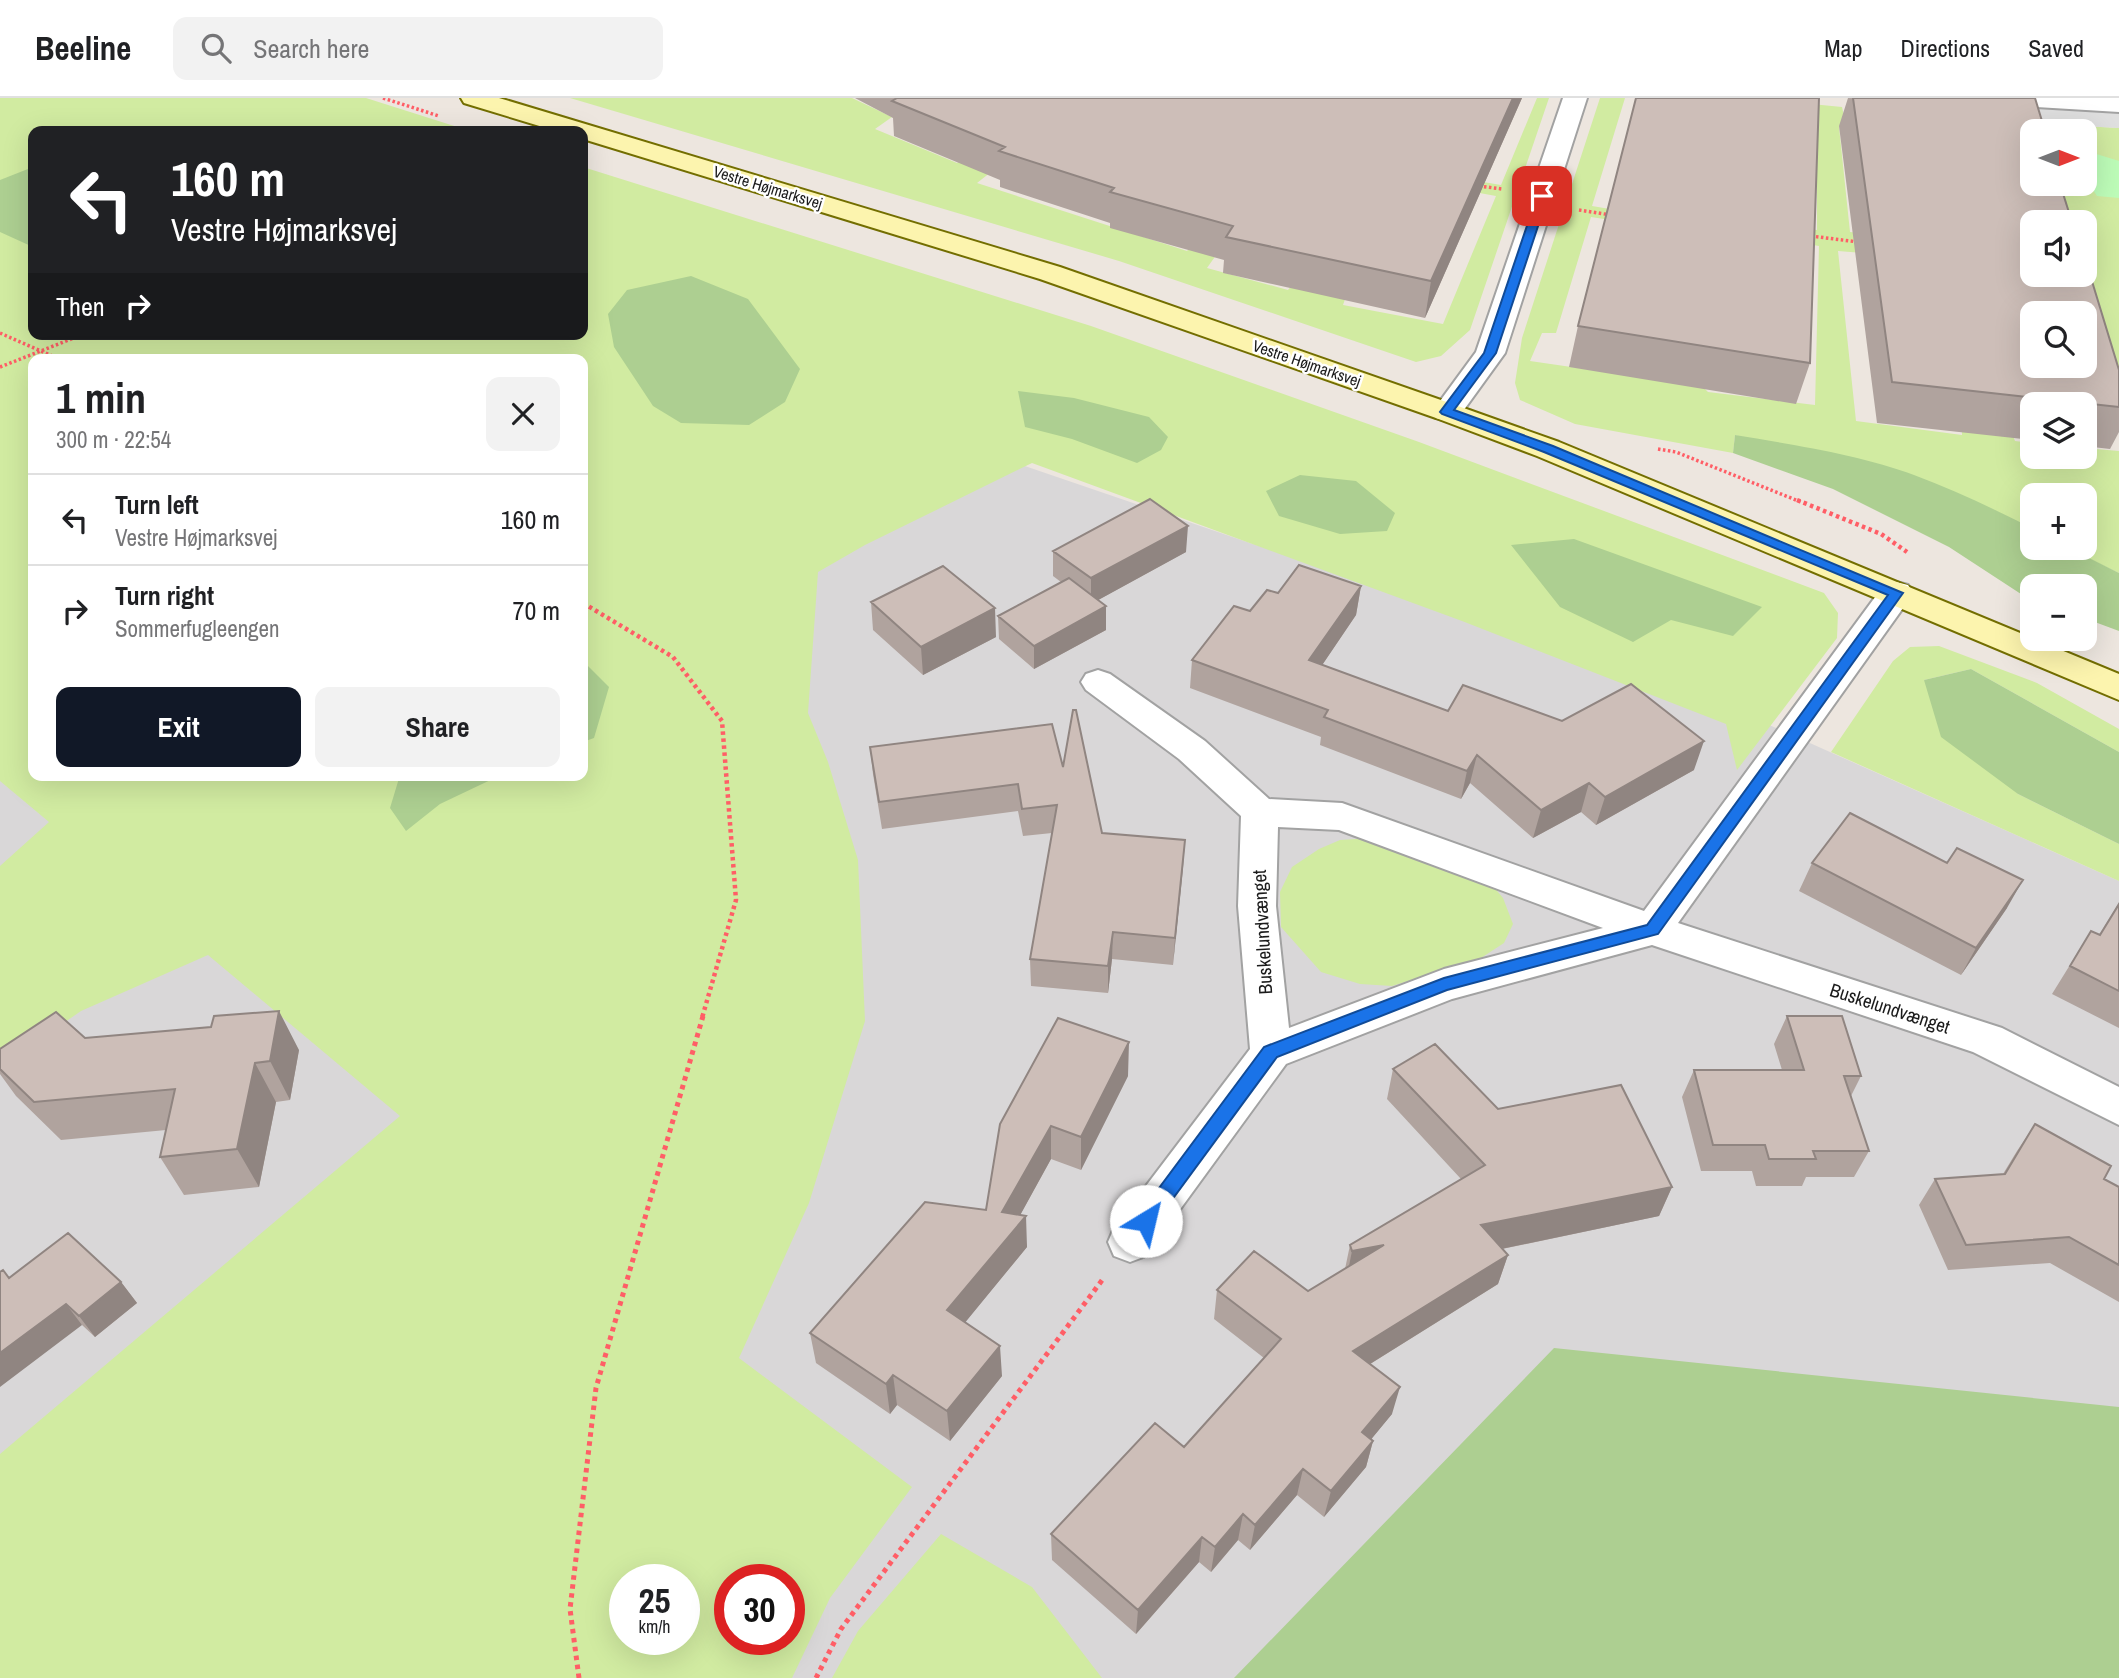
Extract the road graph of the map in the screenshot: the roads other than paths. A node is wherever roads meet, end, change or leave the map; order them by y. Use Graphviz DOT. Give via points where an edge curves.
graph roads {
  1 [pos="473,98"];
  2 [pos="1575,98"];
  3 [pos="2004,98"];
  4 [pos="2119,105"];
  5 [pos="565,126"];
  6 [pos="588,133"];
  7 [pos="1447,412"];
  8 [pos="1896,593"];
  9 [pos="1098,682"];
  10 [pos="2119,688"];
  11 [pos="1260,812"];
  12 [pos="1652,930"];
  13 [pos="1270,1052"];
  14 [pos="2119,1107"];
  15 [pos="1130,1242"];
  1 -- 5 [label="street, Vestre Højmarksvej"];
  2 -- 7 [label="street" via="1490,353"];
  3 -- 4 [label="street"];
  6 -- 7 [label="street, Vestre Højmarksvej" via="1050,273"];
  7 -- 8 [label="street, Vestre Højmarksvej"];
  8 -- 10 [label="street, Vestre Højmarksvej"];
  8 -- 12 [label="street"];
  9 -- 11 [label="street" via="1192,750"];
  11 -- 12 [label="street, Buskelundvænget" via="1342,817"];
  11 -- 13 [label="street, Buskelundvænget" via="1257,906"];
  12 -- 13 [label="street" via="1444,985"];
  12 -- 14 [label="street, Buskelundvænget" via="1987,1040"];
  13 -- 15 [label="street"];
}
